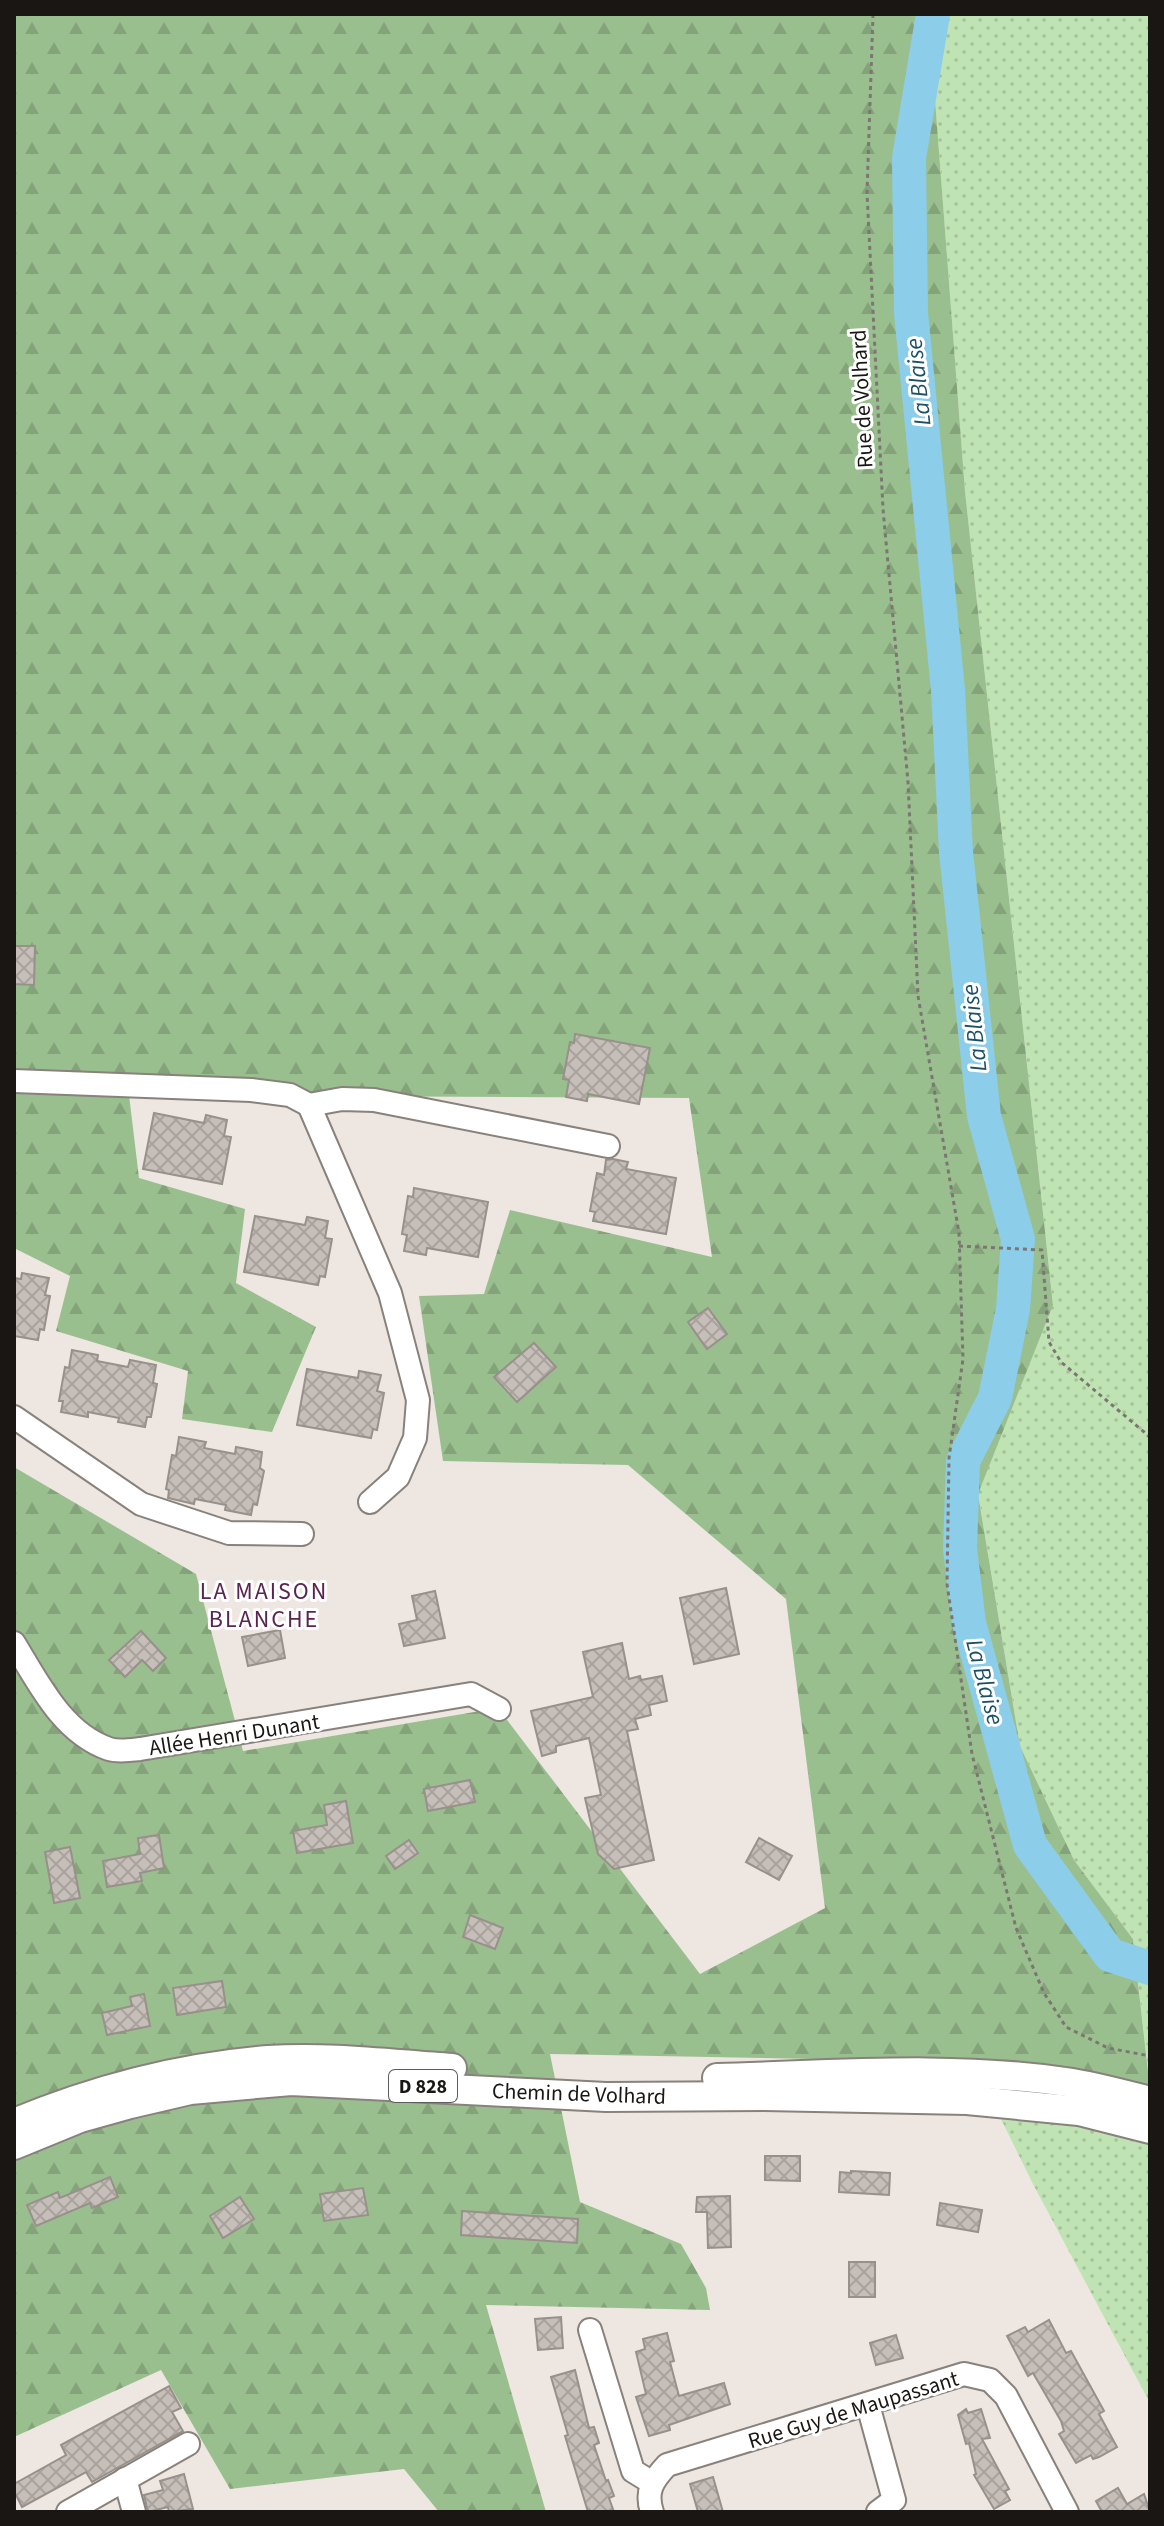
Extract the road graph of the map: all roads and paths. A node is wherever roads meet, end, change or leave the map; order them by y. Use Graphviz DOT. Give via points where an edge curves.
graph roads {
  1 [pos="873,14"];
  2 [pos="14,1081"];
  3 [pos="309,1105"];
  4 [pos="608,1146"];
  5 [pos="959,1246"];
  6 [pos="14,1417"];
  7 [pos="1150,1437"];
  8 [pos="370,1502"];
  9 [pos="302,1534"];
  10 [pos="14,1643"];
  11 [pos="499,1709"];
  12 [pos="1150,2056"];
  13 [pos="1150,2101"];
  14 [pos="14,2123"];
  15 [pos="1150,2129"];
  16 [pos="14,2145"];
  17 [pos="590,2330"];
  18 [pos="868,2405"];
  19 [pos="188,2444"];
  20 [pos="125,2479"];
  21 [pos="651,2482"];
  22 [pos="68,2512"];
  23 [pos="134,2512"];
  24 [pos="652,2512"];
  25 [pos="878,2512"];
  26 [pos="1067,2512"];
  1 -- 5 [label="path, Rue de Volhard" via="867,193 883,509 908,782 918,996"];
  2 -- 3 [label="street" via="251,1090 290,1095"];
  3 -- 4 [label="street" via="374,1100"];
  3 -- 8 [label="street" via="390,1293 418,1400 415,1438 398,1477"];
  5 -- 7 [label="path" via="1042,1250 1049,1342 1061,1362"];
  5 -- 12 [label="path, Rue de Volhard" via="963,1359 949,1458 947,1584 972,1754 1016,1928 1044,1993 1066,2027 1108,2048"];
  6 -- 9 [label="street" via="141,1504 229,1533"];
  10 -- 11 [label="street, Allée Henri Dunant" via="53,1706 111,1751 471,1694"];
  13 -- 14 [label="main road, Chemin de Volhard / D 828" via="1068,2082 988,2074 644,2080 313,2059 161,2075 105,2089"];
  15 -- 16 [label="main road, Chemin de Volhard / D 828" via="1079,2111 967,2100 606,2097 291,2081 190,2090 80,2118"];
  17 -- 21 [label="street" via="633,2471"];
  18 -- 21 [label="street, Rue Guy de Maupassant" via="667,2465"];
  18 -- 25 [label="street" via="894,2500"];
  18 -- 26 [label="street, Rue Guy de Maupassant" via="964,2374 990,2380 1006,2396"];
  19 -- 20 [label="street"];
  20 -- 22 [label="street"];
  20 -- 23 [label="street"];
  21 -- 24 [label="street"];
}
